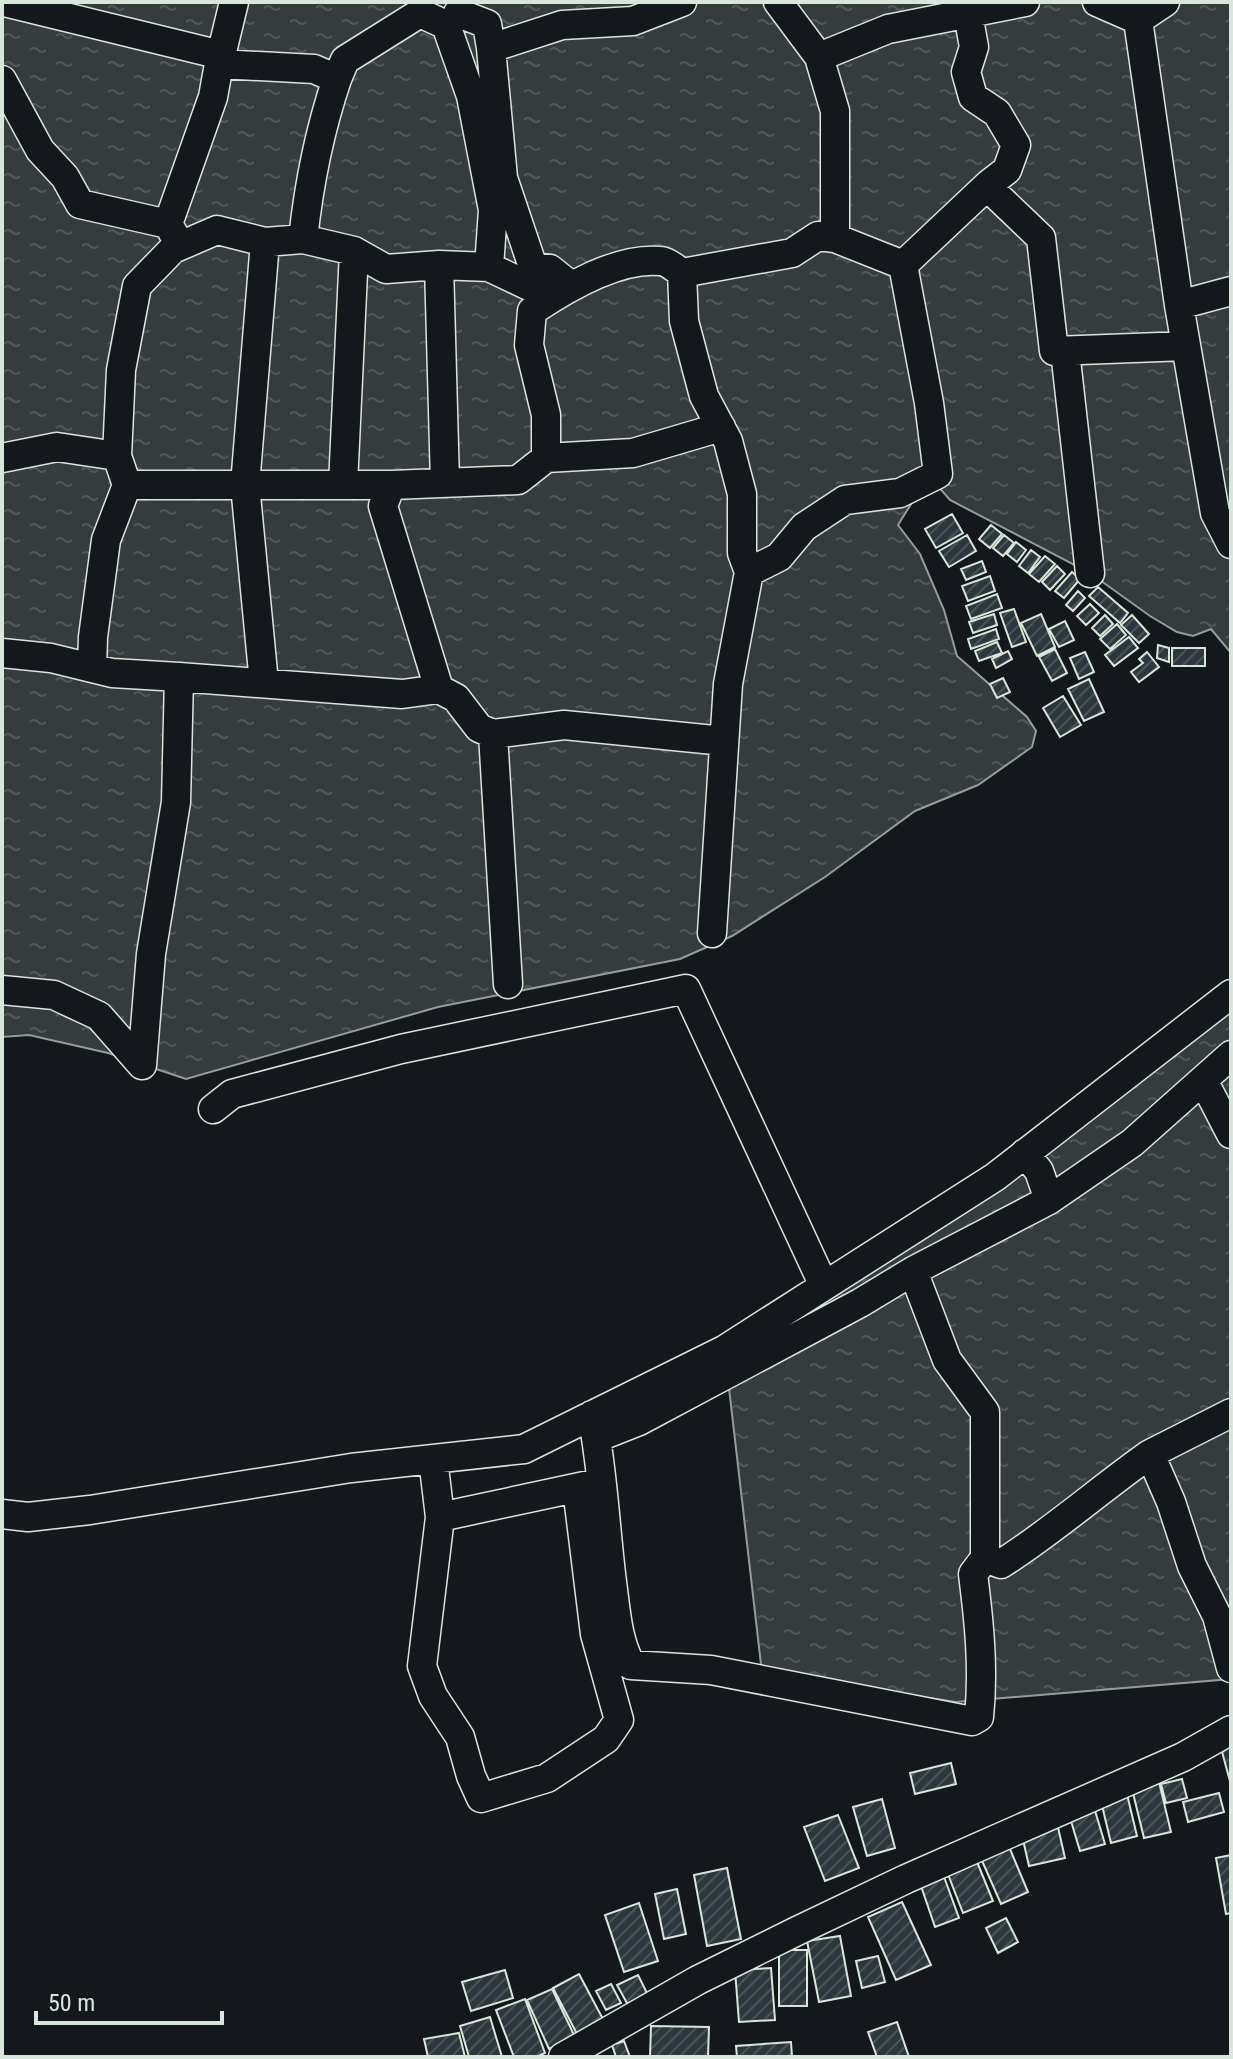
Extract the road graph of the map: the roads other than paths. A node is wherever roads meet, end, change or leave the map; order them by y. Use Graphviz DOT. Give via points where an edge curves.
graph roads {
  1 [pos="4,2"];
  2 [pos="234,2"];
  3 [pos="682,2"];
  4 [pos="778,2"];
  5 [pos="1025,2"];
  6 [pos="1097,2"];
  7 [pos="1165,2"];
  8 [pos="419,7"];
  9 [pos="456,13"];
  10 [pos="968,14"];
  11 [pos="1138,20"];
  12 [pos="491,25"];
  13 [pos="819,57"];
  14 [pos="220,59"];
  15 [pos="337,79"];
  16 [pos="2,80"];
  17 [pos="989,184"];
  18 [pos="174,235"];
  19 [pos="835,238"];
  20 [pos="303,239"];
  21 [pos="265,242"];
  22 [pos="354,251"];
  23 [pos="439,265"];
  24 [pos="903,265"];
  25 [pos="489,267"];
  26 [pos="682,273"];
  27 [pos="561,291"];
  28 [pos="1223,296"];
  29 [pos="1179,305"];
  30 [pos="1186,346"];
  31 [pos="1065,351"];
  32 [pos="721,427"];
  33 [pos="117,456"];
  34 [pos="2,458"];
  35 [pos="546,458"];
  36 [pos="445,483"];
  37 [pos="127,485"];
  38 [pos="245,485"];
  39 [pos="343,485"];
  40 [pos="391,485"];
  41 [pos="1231,544"];
  42 [pos="749,572"];
  43 [pos="1090,573"];
  44 [pos="2,653"];
  45 [pos="92,668"];
  46 [pos="179,677"];
  47 [pos="264,683"];
  48 [pos="439,689"];
  49 [pos="493,734"];
  50 [pos="724,741"];
  51 [pos="712,933"];
  52 [pos="508,984"];
  53 [pos="2,990"];
  54 [pos="1231,994"];
  55 [pos="1231,1055"];
  56 [pos="1203,1080"];
  57 [pos="213,1109"];
  58 [pos="1231,1134"];
  59 [pos="1025,1153"];
  60 [pos="1049,1200"];
  61 [pos="913,1271"];
  62 [pos="824,1286"];
  63 [pos="1231,1413"];
  64 [pos="594,1426"];
  65 [pos="1150,1454"];
  66 [pos="433,1459"];
  67 [pos="590,1485"];
  68 [pos="2,1514"];
  69 [pos="440,1517"];
  70 [pos="985,1558"];
  71 [pos="1231,1668"];
  72 [pos="1231,1730"];
  73 [pos="563,2057"];
  1 -- 14 [label="street"];
  2 -- 14 [label="street"];
  3 -- 12 [label="street" via="633,21"];
  4 -- 13 [label="street"];
  5 -- 10 [label="street"];
  6 -- 11 [label="street"];
  7 -- 11 [label="street"];
  8 -- 9 [label="street"];
  8 -- 15 [label="street" via="345,60"];
  9 -- 12 [label="street"];
  9 -- 25 [label="street" via="493,210"];
  10 -- 13 [label="street" via="888,29"];
  10 -- 17 [label="street" via="974,47 966,72 973,97 997,113 1016,145 1007,170"];
  11 -- 29 [label="street"];
  12 -- 27 [label="street" via="503,178 533,267 550,269"];
  13 -- 19 [label="street" via="835,111"];
  14 -- 15 [label="street" via="314,69"];
  14 -- 18 [label="street"];
  15 -- 20 [label="street" via="309,181"];
  16 -- 18 [label="street" via="40,150 65,177 80,204"];
  17 -- 24 [label="street"];
  17 -- 31 [label="street" via="1041,238 1054,351"];
  18 -- 21 [label="street" via="217,230"];
  18 -- 33 [label="street" via="173,249 137,286 121,370"];
  19 -- 24 [label="street"];
  19 -- 26 [label="street" via="818,236 792,253"];
  20 -- 21 [label="street"];
  20 -- 22 [label="street"];
  21 -- 38 [label="street"];
  22 -- 23 [label="street" via="386,269"];
  22 -- 39 [label="street"];
  23 -- 25 [label="street"];
  23 -- 36 [label="street"];
  24 -- 42 [label="street" via="938,474 900,493 845,500 804,527 779,557"];
  25 -- 27 [label="street"];
  26 -- 27 [label="street" via="662,260 618,266"];
  26 -- 32 [label="street" via="684,321 704,396"];
  27 -- 35 [label="street" via="532,311 529,345 546,415"];
  28 -- 29 [label="street"];
  29 -- 30 [label="street"];
  30 -- 31 [label="street"];
  30 -- 41 [label="street" via="1215,513"];
  31 -- 43 [label="street"];
  32 -- 35 [label="street" via="633,453"];
  32 -- 42 [label="street" via="742,494 742,553"];
  33 -- 34 [label="street" via="57,447"];
  33 -- 37 [label="street"];
  35 -- 36 [label="street" via="518,480"];
  36 -- 40 [label="street"];
  37 -- 38 [label="street"];
  37 -- 45 [label="street" via="106,540"];
  38 -- 39 [label="street"];
  38 -- 47 [label="street"];
  39 -- 40 [label="street"];
  40 -- 48 [label="street" via="383,506"];
  42 -- 50 [label="street" via="728,684"];
  44 -- 45 [label="street"];
  45 -- 46 [label="street"];
  46 -- 47 [label="street"];
  46 -- 53 [label="street" via="176,802 151,954 142,1065 99,1016 54,995"];
  47 -- 48 [label="street" via="402,694"];
  48 -- 49 [label="street" via="456,698 479,728"];
  49 -- 50 [label="street" via="564,725"];
  49 -- 52 [label="street"];
  50 -- 51 [label="street"];
  54 -- 59 [label="street"];
  55 -- 56 [label="street"];
  56 -- 58 [label="street"];
  56 -- 60 [label="street" via="1132,1143"];
  57 -- 62 [label="street" via="232,1094 401,1049 686,989"];
  59 -- 60 [label="street" via="1039,1171"];
  59 -- 62 [label="street"];
  60 -- 61 [label="street"];
  61 -- 64 [label="street" via="653,1414"];
  61 -- 70 [label="street" via="947,1360 985,1412"];
  62 -- 64 [label="street"];
  63 -- 65 [label="street"];
  64 -- 66 [label="street" via="524,1449"];
  64 -- 67 [label="street"];
  65 -- 70 [label="street" via="1001,1564"];
  65 -- 71 [label="street" via="1217,1616"];
  66 -- 68 [label="street" via="90,1510 28,1517"];
  66 -- 69 [label="street"];
  67 -- 69 [label="street"];
  67 -- 69 [label="street" via="595,1634 619,1720 606,1739 547,1778 481,1798 460,1737 433,1696 422,1666"];
  67 -- 70 [label="street" via="620,1645 631,1665 711,1670 972,1721 979,1717 981,1700 973,1574"];
  72 -- 73 [label="street" via="1183,1757 797,1931"];
}
